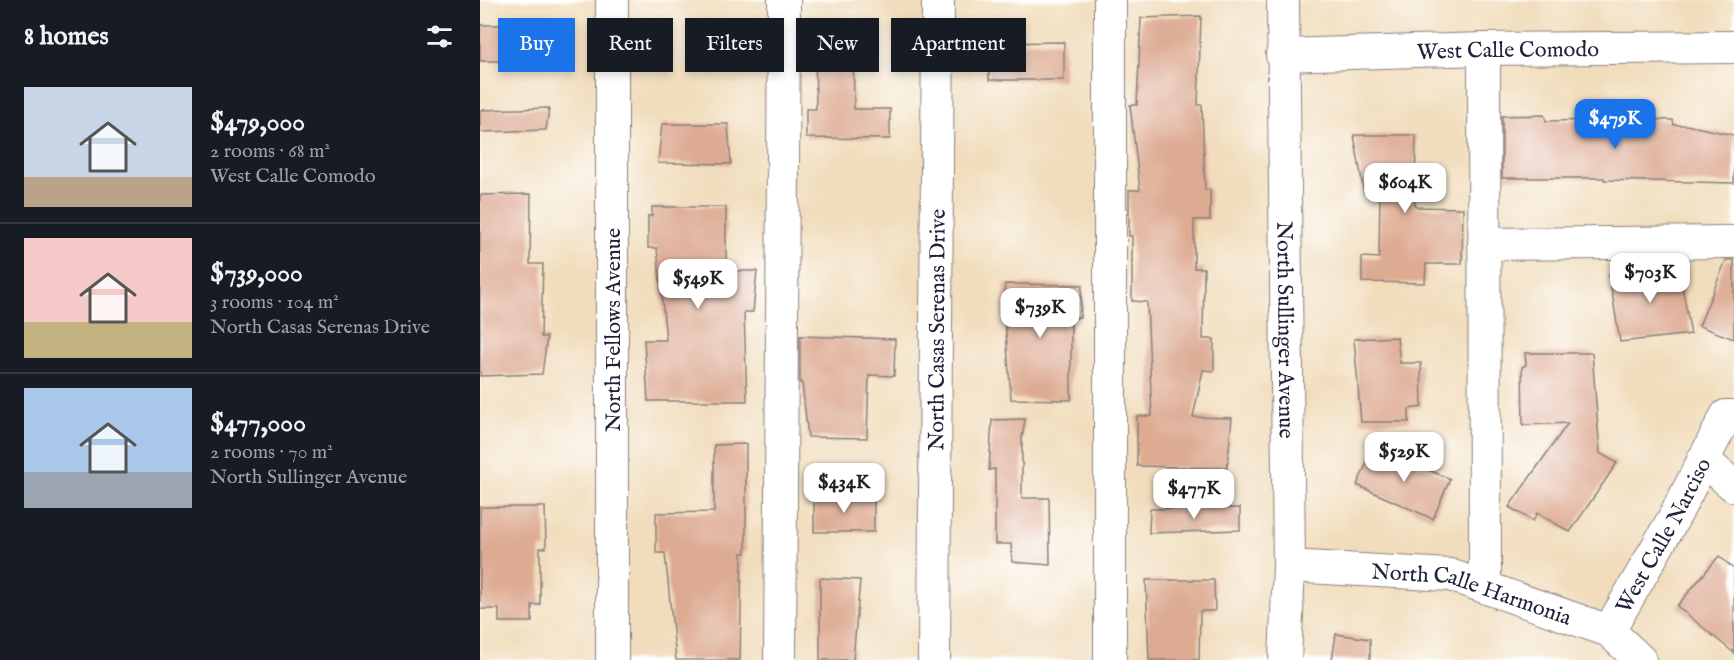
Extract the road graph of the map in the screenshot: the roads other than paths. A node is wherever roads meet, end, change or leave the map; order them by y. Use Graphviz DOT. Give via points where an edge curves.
graph roads {
  1 [pos="612,0"];
  2 [pos="784,0"];
  3 [pos="938,0"];
  4 [pos="1110,0"];
  5 [pos="1283,0"];
  6 [pos="1734,46"];
  7 [pos="1484,49"];
  8 [pos="1282,55"];
  9 [pos="1734,242"];
  10 [pos="1484,244"];
  11 [pos="1734,416"];
  12 [pos="1703,460"];
  13 [pos="1734,486"];
  14 [pos="1290,566"];
  15 [pos="1485,587"];
  16 [pos="1609,631"];
  17 [pos="612,660"];
  18 [pos="780,660"];
  19 [pos="934,660"];
  20 [pos="1110,660"];
  21 [pos="1285,660"];
  22 [pos="1640,660"];
  1 -- 17 [label="street, North Fellows Avenue"];
  2 -- 18 [label="street"];
  3 -- 19 [label="street, North Casas Serenas Drive"];
  4 -- 20 [label="street"];
  5 -- 8 [label="street, North Sullinger Avenue"];
  6 -- 7 [label="street, West Calle Comodo"];
  7 -- 8 [label="street, West Calle Comodo"];
  7 -- 10 [label="street"];
  8 -- 14 [label="street, North Sullinger Avenue"];
  9 -- 10 [label="street"];
  10 -- 15 [label="street"];
  11 -- 12 [label="street, West Calle Narciso" via="1726,416"];
  12 -- 13 [label="street"];
  12 -- 16 [label="street, West Calle Narciso"];
  14 -- 15 [label="street, North Calle Harmonia" via="1450,575"];
  14 -- 21 [label="street, North Sullinger Avenue"];
  15 -- 16 [label="street, North Calle Harmonia"];
  16 -- 22 [label="street, North Calle Harmonia"];
}
